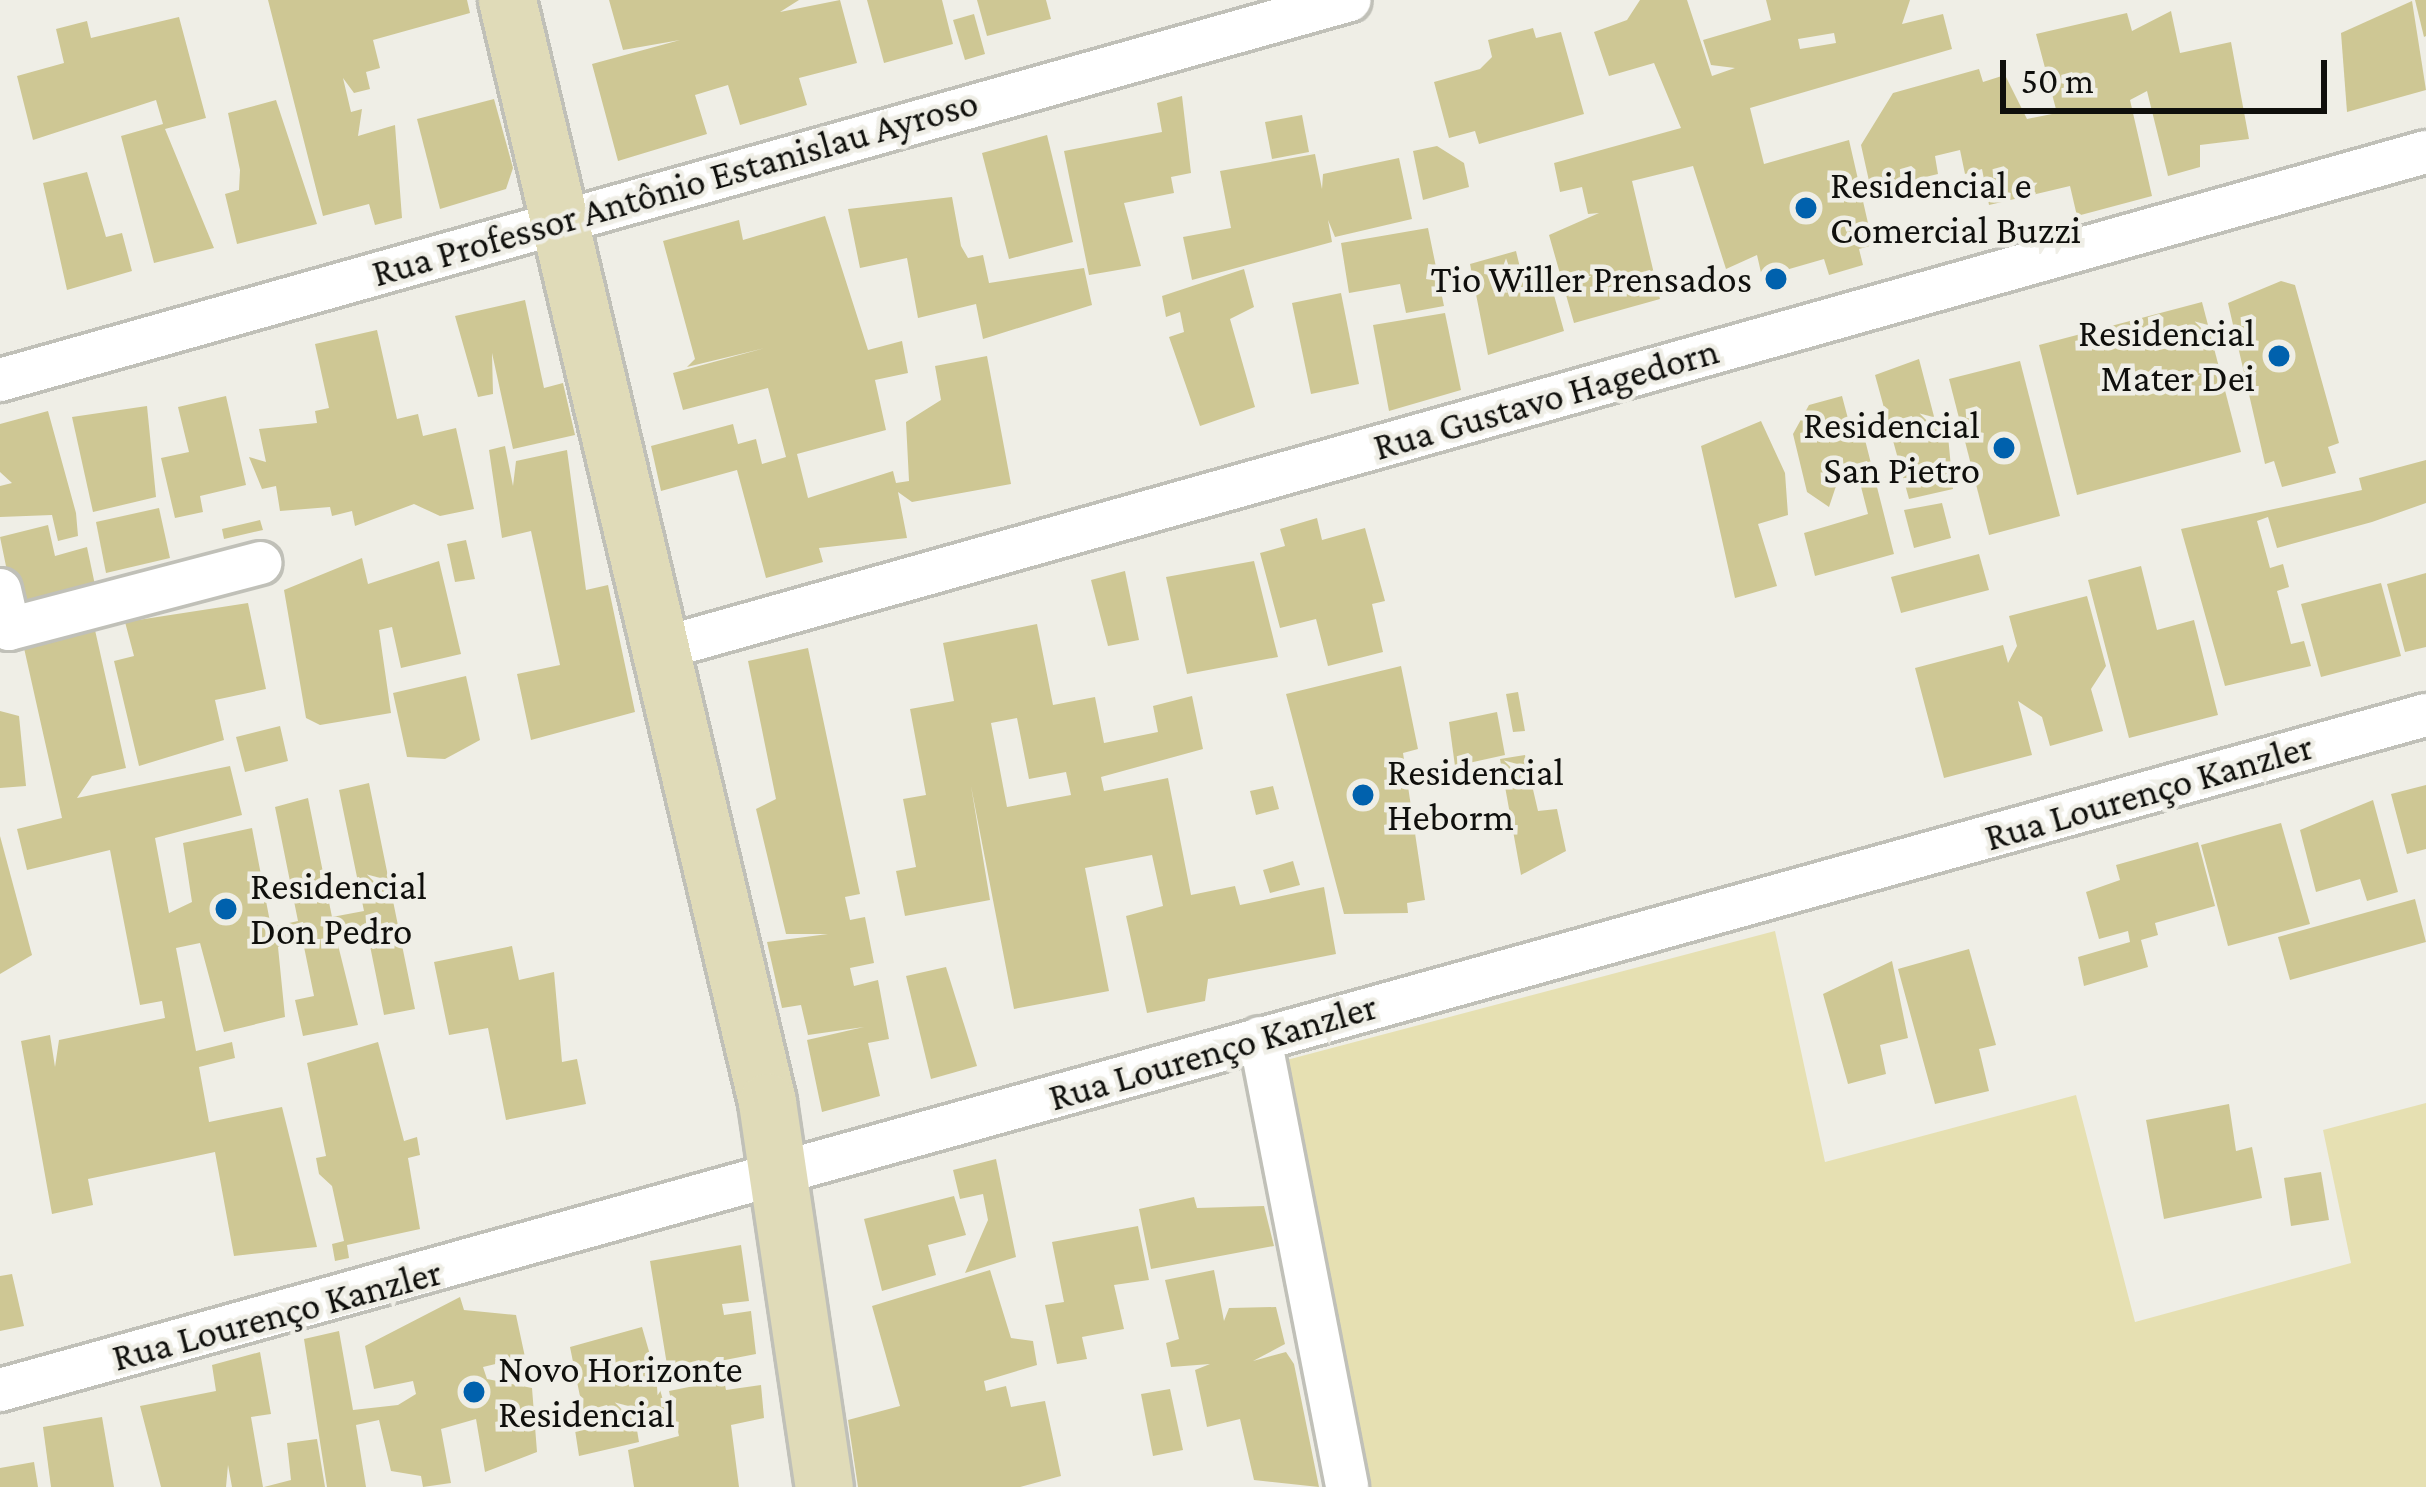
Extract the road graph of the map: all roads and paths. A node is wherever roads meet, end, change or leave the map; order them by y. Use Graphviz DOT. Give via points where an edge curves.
graph roads {
  1 [pos="507,0"];
  2 [pos="1350,0"];
  3 [pos="2426,152"];
  4 [pos="566,218"];
  5 [pos="0,380"];
  6 [pos="261,563"];
  7 [pos="0,590"];
  8 [pos="667,647"];
  9 [pos="2426,715"];
  10 [pos="1260,1038"];
  11 [pos="781,1175"];
  12 [pos="0,1390"];
  13 [pos="824,1487"];
  14 [pos="1347,1487"];
  1 -- 4 [label="main road"];
  2 -- 4 [label="street, Rua Professor Antônio Estanislau Ayroso"];
  3 -- 8 [label="street, Rua Gustavo Hagedorn"];
  4 -- 5 [label="street, Rua Professor Antônio Estanislau Ayroso"];
  4 -- 8 [label="main road"];
  6 -- 7 [label="street" via="9,629"];
  8 -- 11 [label="main road"];
  9 -- 10 [label="street, Rua Lourenço Kanzler"];
  10 -- 11 [label="street, Rua Lourenço Kanzler"];
  10 -- 14 [label="street"];
  11 -- 12 [label="street, Rua Lourenço Kanzler"];
  11 -- 13 [label="main road"];
}
